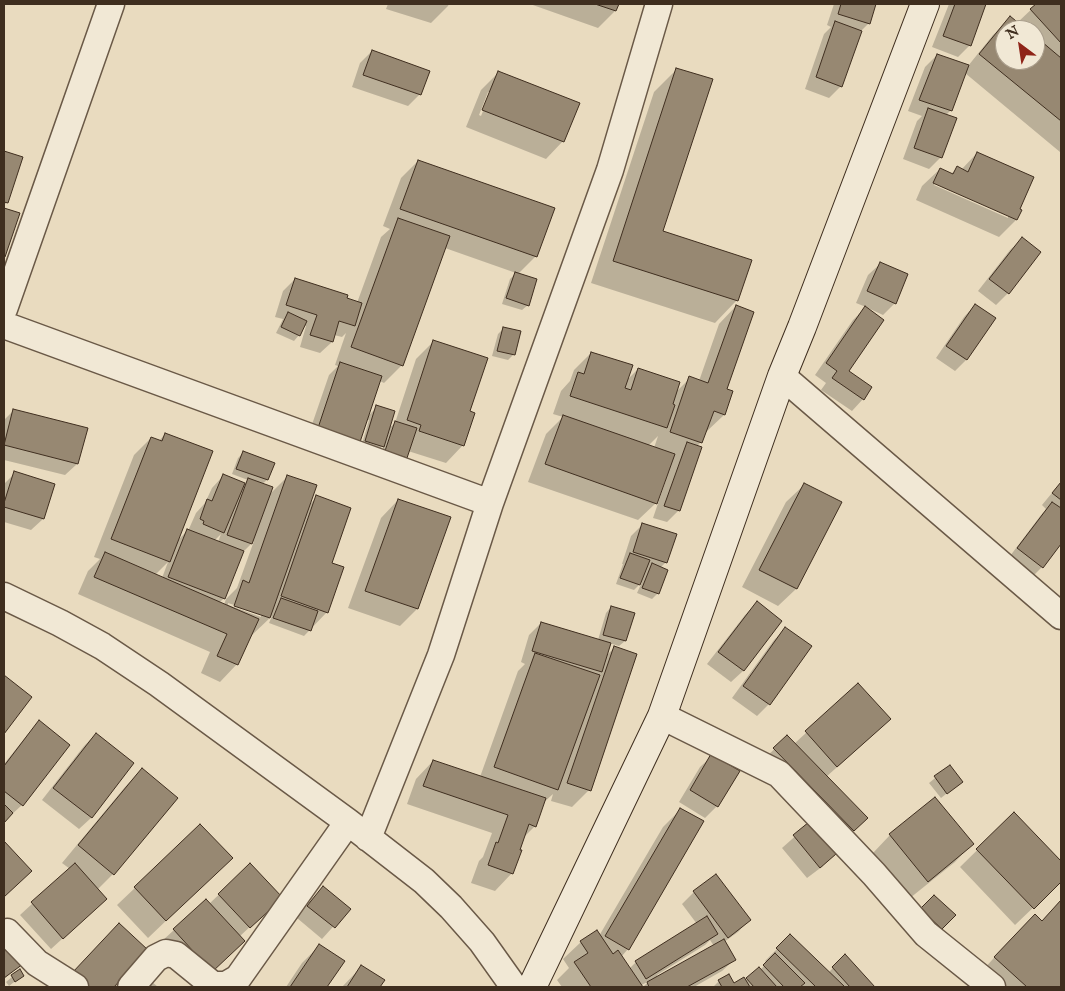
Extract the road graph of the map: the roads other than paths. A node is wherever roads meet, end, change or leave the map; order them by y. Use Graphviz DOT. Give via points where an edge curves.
graph roads {
  1 [pos="111,4"];
  2 [pos="659,4"];
  3 [pos="925,4"];
  4 [pos="4,309"];
  5 [pos="4,325"];
  6 [pos="782,376"];
  7 [pos="490,503"];
  8 [pos="4,596"];
  9 [pos="1061,616"];
  10 [pos="662,716"];
  11 [pos="358,830"];
  12 [pos="7,932"];
  13 [pos="75,987"];
  14 [pos="131,987"];
  15 [pos="514,987"];
  16 [pos="532,987"];
  17 [pos="992,987"];
  1 -- 4 [label="street"];
  2 -- 7 [label="street" via="610,170"];
  3 -- 6 [label="main road"];
  5 -- 7 [label="street"];
  6 -- 9 [label="street"];
  6 -- 10 [label="main road"];
  7 -- 11 [label="street" via="441,655"];
  8 -- 11 [label="street" via="102,646"];
  10 -- 16 [label="main road"];
  10 -- 17 [label="street" via="779,774 926,934"];
  11 -- 14 [label="street" via="238,978 226,985 213,985 176,955 166,953 156,958"];
  11 -- 15 [label="street" via="424,881 451,907 482,942"];
  12 -- 13 [label="street" via="37,963"];
}
